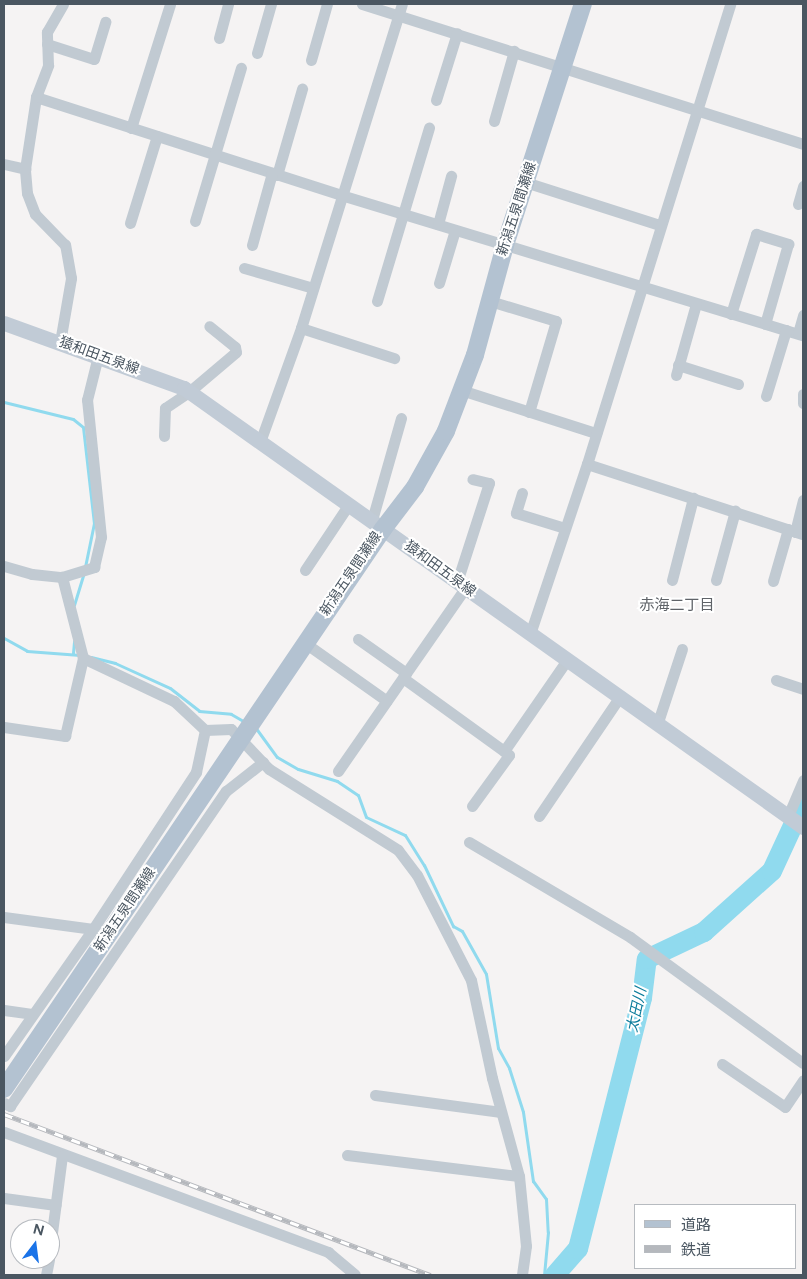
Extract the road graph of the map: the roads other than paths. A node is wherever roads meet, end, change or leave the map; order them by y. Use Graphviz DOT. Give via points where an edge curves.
graph roads {
  1 [pos="63,4"];
  2 [pos="170,4"];
  3 [pos="228,4"];
  4 [pos="272,4"];
  5 [pos="328,4"];
  6 [pos="362,4"];
  7 [pos="583,4"];
  8 [pos="730,4"];
  9 [pos="401,9"];
  10 [pos="105,22"];
  11 [pos="458,33"];
  12 [pos="219,38"];
  13 [pos="47,44"];
  14 [pos="514,51"];
  15 [pos="257,53"];
  16 [pos="311,60"];
  17 [pos="563,66"];
  18 [pos="241,68"];
  19 [pos="302,89"];
  20 [pos="36,97"];
  21 [pos="436,100"];
  22 [pos="697,110"];
  23 [pos="494,121"];
  24 [pos="131,128"];
  25 [pos="429,128"];
  26 [pos="157,136"];
  27 [pos="803,144"];
  28 [pos="216,155"];
  29 [pos="4,164"];
  30 [pos="25,170"];
  31 [pos="274,174"];
  32 [pos="451,176"];
  33 [pos="525,182"];
  34 [pos="803,186"];
  35 [pos="341,195"];
  36 [pos="798,204"];
  37 [pos="404,214"];
  38 [pos="195,220"];
  39 [pos="130,223"];
  40 [pos="438,224"];
  41 [pos="660,225"];
  42 [pos="455,230"];
  43 [pos="252,245"];
  44 [pos="505,245"];
  45 [pos="244,268"];
  46 [pos="439,283"];
  47 [pos="641,286"];
  48 [pos="313,288"];
  49 [pos="490,300"];
  50 [pos="377,301"];
  51 [pos="696,304"];
  52 [pos="732,314"];
  53 [pos="803,315"];
  54 [pos="4,323"];
  55 [pos="765,324"];
  56 [pos="209,326"];
  57 [pos="300,328"];
  58 [pos="786,330"];
  59 [pos="801,334"];
  60 [pos="60,342"];
  61 [pos="98,356"];
  62 [pos="394,358"];
  63 [pos="738,384"];
  64 [pos="462,390"];
  65 [pos="190,392"];
  66 [pos="803,394"];
  67 [pos="766,396"];
  68 [pos="803,403"];
  69 [pos="529,412"];
  70 [pos="401,418"];
  71 [pos="596,433"];
  72 [pos="164,436"];
  73 [pos="260,442"];
  74 [pos="587,464"];
  75 [pos="472,479"];
  76 [pos="522,493"];
  77 [pos="693,498"];
  78 [pos="803,500"];
  79 [pos="349,504"];
  80 [pos="735,512"];
  81 [pos="377,524"];
  82 [pos="565,528"];
  83 [pos="795,532"];
  84 [pos="4,566"];
  85 [pos="305,570"];
  86 [pos="62,577"];
  87 [pos="672,580"];
  88 [pos="716,580"];
  89 [pos="773,581"];
  90 [pos="461,585"];
  91 [pos="530,634"];
  92 [pos="358,640"];
  93 [pos="304,643"];
  94 [pos="682,649"];
  95 [pos="83,658"];
  96 [pos="567,660"];
  97 [pos="405,675"];
  98 [pos="776,680"];
  99 [pos="803,689"];
  100 [pos="620,698"];
  101 [pos="387,701"];
  102 [pos="657,725"];
  103 [pos="4,727"];
  104 [pos="205,730"];
  105 [pos="241,737"];
  106 [pos="504,751"];
  107 [pos="263,762"];
  108 [pos="338,770"];
  109 [pos="803,780"];
  110 [pos="472,806"];
  111 [pos="539,816"];
  112 [pos="788,816"];
  113 [pos="802,826"];
  114 [pos="470,842"];
  115 [pos="4,917"];
  116 [pos="93,929"];
  117 [pos="4,1010"];
  118 [pos="32,1014"];
  119 [pos="4,1056"];
  120 [pos="803,1063"];
  121 [pos="722,1064"];
  122 [pos="803,1080"];
  123 [pos="4,1089"];
  124 [pos="375,1095"];
  125 [pos="4,1104"];
  126 [pos="501,1112"];
  127 [pos="4,1132"];
  128 [pos="347,1155"];
  129 [pos="62,1156"];
  130 [pos="519,1176"];
  131 [pos="4,1198"];
  132 [pos="56,1205"];
  133 [pos="54,1219"];
  134 [pos="355,1275"];
  135 [pos="522,1275"];
  1 -- 13 [label="street" via="47,32"];
  2 -- 24 [label="street"];
  3 -- 12 [label="street"];
  4 -- 15 [label="street"];
  5 -- 16 [label="street"];
  6 -- 9 [label="street"];
  7 -- 17 [label="main road, 新潟五泉間瀬線"];
  8 -- 22 [label="street"];
  9 -- 11 [label="street"];
  9 -- 35 [label="street"];
  10 -- 13 [label="street" via="94,59"];
  11 -- 14 [label="street"];
  11 -- 21 [label="street"];
  13 -- 20 [label="street" via="48,65"];
  14 -- 17 [label="street"];
  14 -- 23 [label="street"];
  17 -- 22 [label="street"];
  17 -- 33 [label="main road, 新潟五泉間瀬線"];
  18 -- 28 [label="street"];
  19 -- 31 [label="street"];
  20 -- 24 [label="street"];
  20 -- 30 [label="street"];
  22 -- 27 [label="street"];
  22 -- 41 [label="street"];
  24 -- 26 [label="street"];
  25 -- 37 [label="street"];
  26 -- 28 [label="street"];
  26 -- 39 [label="street"];
  28 -- 31 [label="street"];
  28 -- 38 [label="street"];
  29 -- 30 [label="street"];
  30 -- 60 [label="street" via="27,193 35,214 65,245 71,278"];
  31 -- 35 [label="street"];
  31 -- 43 [label="street"];
  32 -- 40 [label="street"];
  33 -- 41 [label="street"];
  33 -- 44 [label="main road, 新潟五泉間瀬線"];
  34 -- 36 [label="street"];
  35 -- 37 [label="street"];
  35 -- 48 [label="street"];
  37 -- 40 [label="street"];
  37 -- 50 [label="street"];
  40 -- 42 [label="street"];
  41 -- 47 [label="street"];
  42 -- 44 [label="street"];
  42 -- 46 [label="street"];
  44 -- 47 [label="street"];
  44 -- 49 [label="main road, 新潟五泉間瀬線"];
  45 -- 48 [label="street"];
  47 -- 51 [label="street"];
  47 -- 71 [label="street"];
  48 -- 57 [label="street"];
  49 -- 64 [label="main road, 新潟五泉間瀬線"];
  49 -- 69 [label="street" via="556,321"];
  51 -- 52 [label="street"];
  51 -- 63 [label="street" via="677,370"];
  52 -- 55 [label="street"];
  52 -- 55 [label="street" via="756,234 788,244"];
  53 -- 59 [label="street"];
  54 -- 60 [label="main road, 猿和田五泉線"];
  55 -- 58 [label="street"];
  56 -- 65 [label="street" via="235,347 236,352"];
  57 -- 62 [label="street"];
  57 -- 73 [label="street"];
  58 -- 59 [label="street"];
  58 -- 67 [label="street"];
  60 -- 61 [label="main road, 猿和田五泉線"];
  61 -- 65 [label="main road, 猿和田五泉線"];
  61 -- 86 [label="street" via="87,400 101,537 94,567"];
  64 -- 69 [label="street"];
  64 -- 81 [label="main road, 新潟五泉間瀬線" via="446,431 415,487"];
  65 -- 72 [label="street" via="165,408"];
  65 -- 73 [label="main road, 猿和田五泉線"];
  66 -- 68 [label="street"];
  69 -- 71 [label="street"];
  70 -- 81 [label="street"];
  71 -- 74 [label="street"];
  73 -- 79 [label="main road, 猿和田五泉線"];
  74 -- 77 [label="street"];
  74 -- 82 [label="street"];
  75 -- 90 [label="street" via="489,483"];
  76 -- 82 [label="street" via="516,513"];
  77 -- 80 [label="street"];
  77 -- 87 [label="street"];
  78 -- 83 [label="street"];
  79 -- 81 [label="main road, 猿和田五泉線"];
  79 -- 85 [label="street"];
  80 -- 83 [label="street"];
  80 -- 88 [label="street"];
  81 -- 90 [label="main road, 猿和田五泉線"];
  81 -- 93 [label="main road, 新潟五泉間瀬線"];
  82 -- 91 [label="street"];
  83 -- 89 [label="street"];
  84 -- 86 [label="street" via="32,574"];
  86 -- 95 [label="street"];
  90 -- 91 [label="main road, 猿和田五泉線"];
  90 -- 97 [label="street"];
  91 -- 96 [label="main road, 猿和田五泉線"];
  92 -- 97 [label="street"];
  93 -- 101 [label="street"];
  93 -- 105 [label="main road, 新潟五泉間瀬線"];
  94 -- 102 [label="street"];
  95 -- 103 [label="street" via="65,736"];
  95 -- 104 [label="street" via="174,700"];
  96 -- 100 [label="main road, 猿和田五泉線"];
  96 -- 106 [label="street"];
  97 -- 101 [label="street"];
  97 -- 106 [label="street"];
  98 -- 99 [label="street"];
  100 -- 102 [label="main road, 猿和田五泉線"];
  100 -- 111 [label="street"];
  101 -- 108 [label="street"];
  102 -- 112 [label="main road, 猿和田五泉線"];
  104 -- 105 [label="street" via="231,729"];
  104 -- 116 [label="street" via="196,772"];
  105 -- 107 [label="street"];
  105 -- 123 [label="main road, 新潟五泉間瀬線"];
  106 -- 110 [label="street" via="509,755"];
  107 -- 125 [label="street" via="226,791 76,1020 10,1106"];
  107 -- 126 [label="street" via="304,793 398,850 417,875 471,980"];
  109 -- 112 [label="street"];
  112 -- 113 [label="main road, 猿和田五泉線"];
  114 -- 120 [label="street" via="649,950"];
  115 -- 116 [label="street"];
  116 -- 118 [label="street"];
  117 -- 118 [label="street"];
  118 -- 119 [label="street"];
  121 -- 122 [label="street" via="785,1107"];
  124 -- 126 [label="street"];
  126 -- 130 [label="street"];
  127 -- 129 [label="street"];
  128 -- 130 [label="street"];
  129 -- 132 [label="street"];
  129 -- 134 [label="street" via="328,1252"];
  130 -- 135 [label="street" via="526,1246"];
  131 -- 132 [label="street"];
  132 -- 133 [label="street"];
}
